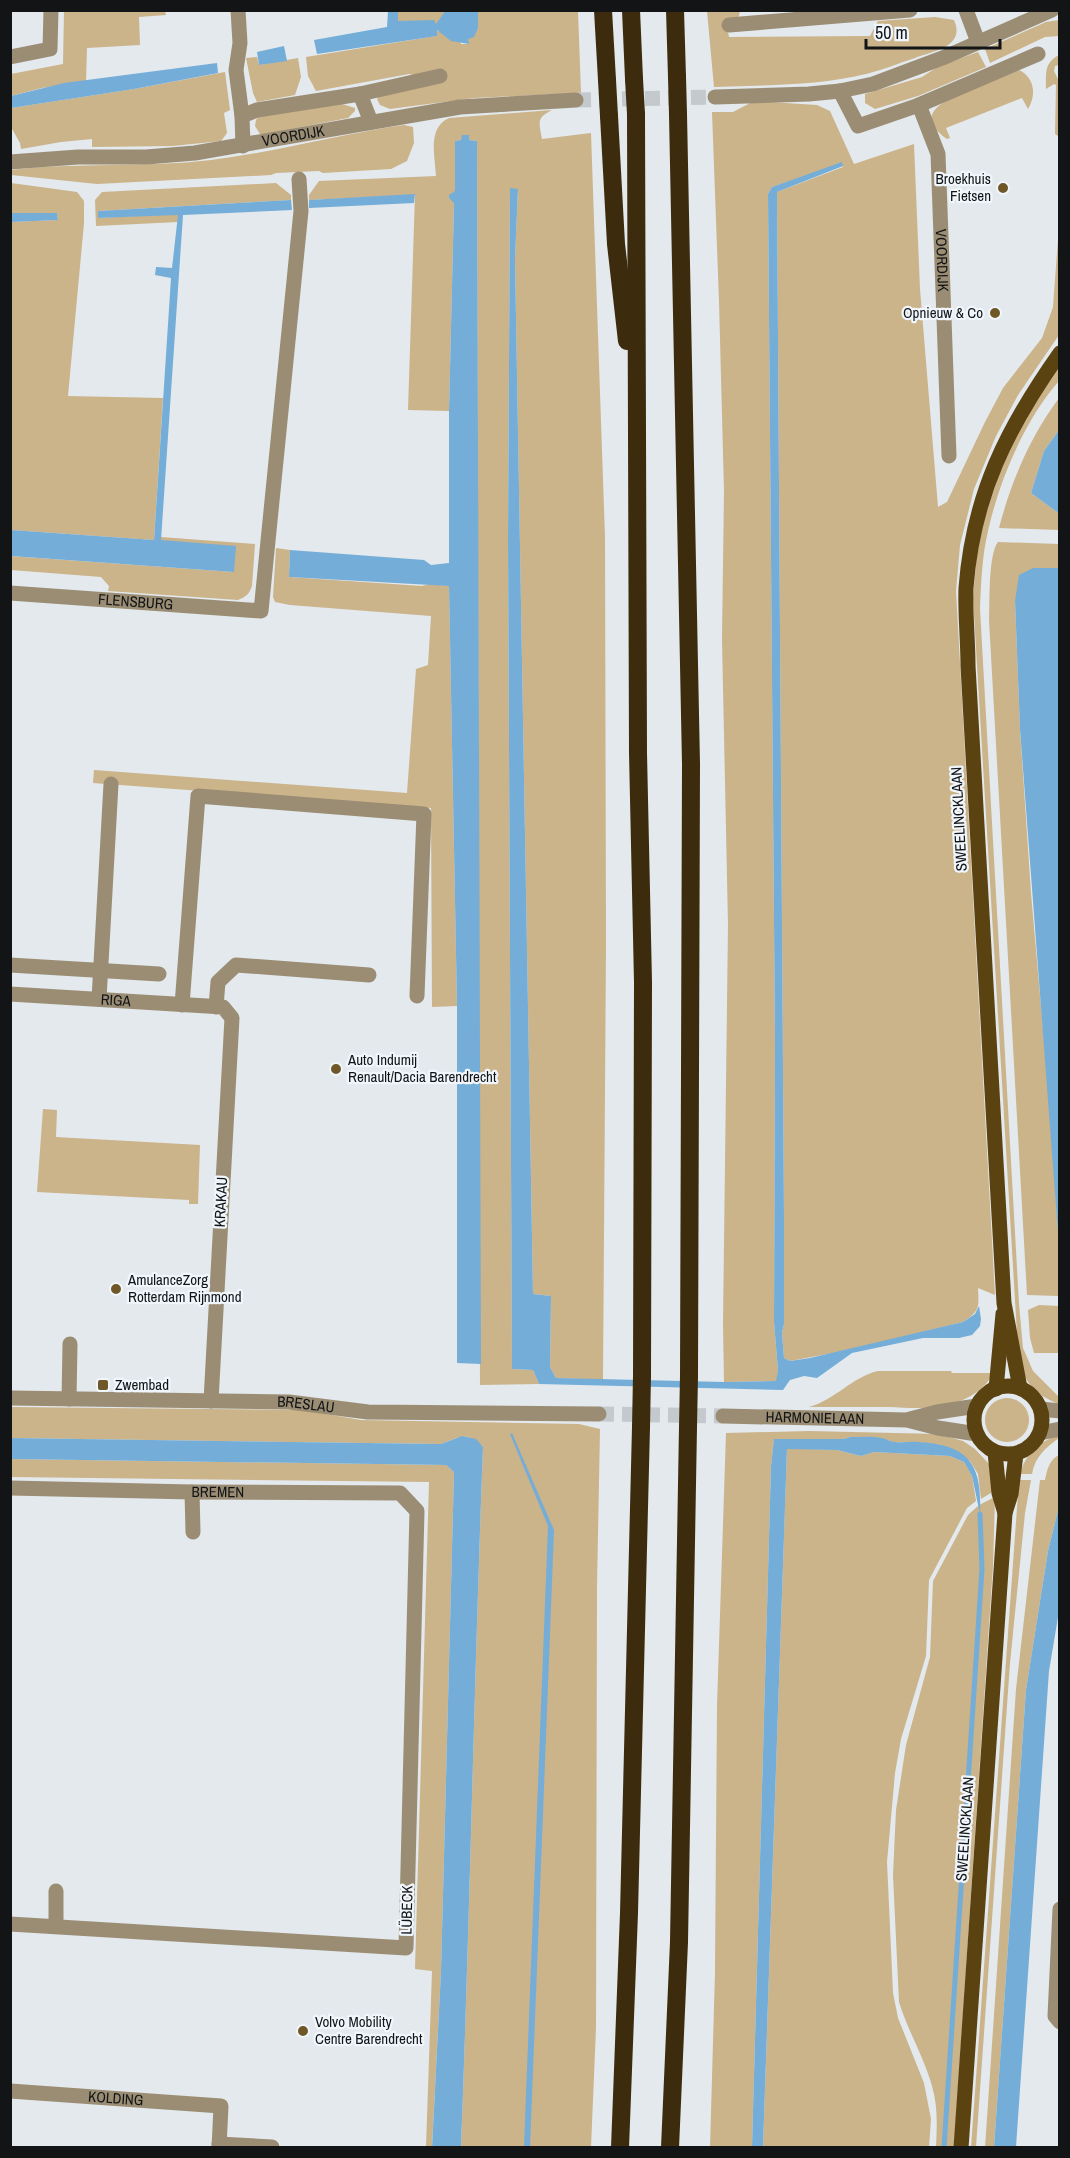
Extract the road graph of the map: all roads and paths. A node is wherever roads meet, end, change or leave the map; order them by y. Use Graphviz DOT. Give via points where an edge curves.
graph roads {
  1 [pos="51,10"];
  2 [pos="238,10"];
  3 [pos="603,10"];
  4 [pos="632,10"];
  5 [pos="675,10"];
  6 [pos="910,10"];
  7 [pos="966,10"];
  8 [pos="1054,12"];
  9 [pos="729,25"];
  10 [pos="978,42"];
  11 [pos="1038,54"];
  12 [pos="10,57"];
  13 [pos="440,76"];
  14 [pos="840,91"];
  15 [pos="360,94"];
  16 [pos="715,98"];
  17 [pos="576,100"];
  18 [pos="919,105"];
  19 [pos="242,116"];
  20 [pos="371,122"];
  21 [pos="243,146"];
  22 [pos="10,162"];
  23 [pos="299,179"];
  24 [pos="1059,353"];
  25 [pos="636,424"];
  26 [pos="949,456"];
  27 [pos="10,593"];
  28 [pos="111,784"];
  29 [pos="10,965"];
  30 [pos="101,970"];
  31 [pos="159,974"];
  32 [pos="369,975"];
  33 [pos="10,994"];
  34 [pos="417,996"];
  35 [pos="99,999"];
  36 [pos="182,1005"];
  37 [pos="220,1007"];
  38 [pos="1004,1303"];
  39 [pos="70,1344"];
  40 [pos="1020,1388"];
  41 [pos="996,1389"];
  42 [pos="10,1398"];
  43 [pos="69,1399"];
  44 [pos="211,1401"];
  45 [pos="977,1406"];
  46 [pos="1041,1409"];
  47 [pos="1059,1411"];
  48 [pos="599,1414"];
  49 [pos="723,1416"];
  50 [pos="907,1420"];
  51 [pos="1059,1429"];
  52 [pos="1040,1433"];
  53 [pos="977,1434"];
  54 [pos="995,1452"];
  55 [pos="1016,1454"];
  56 [pos="10,1488"];
  57 [pos="192,1492"];
  58 [pos="417,1511"];
  59 [pos="1005,1513"];
  60 [pos="193,1532"];
  61 [pos="56,1891"];
  62 [pos="1059,1909"];
  63 [pos="10,1923"];
  64 [pos="56,1926"];
  65 [pos="1059,2022"];
  66 [pos="10,2091"];
  67 [pos="219,2146"];
  68 [pos="272,2147"];
  69 [pos="620,2148"];
  70 [pos="670,2148"];
  71 [pos="961,2148"];
  1 -- 12 [label="street" via="50,49"];
  2 -- 19 [label="street" via="240,43 236,70"];
  3 -- 25 [label="highway, bridge" via="616,244"];
  4 -- 25 [label="highway, bridge" via="637,184"];
  5 -- 70 [label="highway, bridge" via="691,764 689,1376 679,1942"];
  6 -- 9 [label="street"];
  7 -- 10 [label="street"];
  8 -- 10 [label="street"];
  10 -- 14 [label="street" via="889,79"];
  11 -- 18 [label="street"];
  13 -- 15 [label="street"];
  14 -- 16 [label="street"];
  14 -- 18 [label="street" via="858,126"];
  15 -- 19 [label="street" via="257,110"];
  15 -- 20 [label="street"];
  17 -- 20 [label="street, VOORDIJK" via="460,107"];
  18 -- 26 [label="street, VOORDIJK" via="938,154"];
  19 -- 21 [label="street"];
  20 -- 21 [label="street, VOORDIJK"];
  21 -- 22 [label="street, VOORDIJK" via="165,156"];
  23 -- 27 [label="street, FLENSBURG" via="301,211 261,611"];
  24 -- 38 [label="main road, SWEELINCKLAAN" via="1010,429 987,484 970,553 966,590"];
  25 -- 69 [label="highway, bridge" via="643,982 642,1376"];
  28 -- 30 [label="street"];
  29 -- 30 [label="street"];
  30 -- 31 [label="street"];
  30 -- 35 [label="street"];
  32 -- 37 [label="street" via="236,965 218,982"];
  33 -- 35 [label="street, RIGA"];
  34 -- 36 [label="street" via="424,814 198,795"];
  35 -- 36 [label="street, RIGA"];
  36 -- 37 [label="street, RIGA"];
  37 -- 44 [label="street, KRAKAU" via="232,1018"];
  38 -- 40 [label="main road, SWEELINCKLAAN"];
  38 -- 41 [label="main road, SWEELINCKLAAN"];
  39 -- 43 [label="street"];
  40 -- 41 [label="main road"];
  40 -- 46 [label="main road"];
  41 -- 45 [label="main road"];
  42 -- 43 [label="street, BRESLAU"];
  43 -- 44 [label="street, BRESLAU"];
  44 -- 48 [label="street, BRESLAU" via="306,1403 368,1412"];
  45 -- 50 [label="street, HARMONIELAAN"];
  45 -- 53 [label="main road"];
  46 -- 47 [label="street"];
  46 -- 52 [label="main road"];
  49 -- 50 [label="street, HARMONIELAAN"];
  50 -- 53 [label="street, HARMONIELAAN"];
  51 -- 52 [label="street"];
  52 -- 55 [label="main road" via="1033,1444"];
  53 -- 54 [label="main road"];
  54 -- 55 [label="main road"];
  54 -- 59 [label="main road, SWEELINCKLAAN"];
  55 -- 59 [label="main road, SWEELINCKLAAN"];
  56 -- 57 [label="street, BREMEN"];
  57 -- 58 [label="street, BREMEN" via="400,1493"];
  57 -- 60 [label="street"];
  58 -- 64 [label="street, LÜBECK" via="406,1947"];
  59 -- 71 [label="main road, SWEELINCKLAAN"];
  61 -- 64 [label="street"];
  62 -- 65 [label="street" via="1055,2016"];
  63 -- 64 [label="street, LÜBECK"];
  66 -- 67 [label="street, KOLDING" via="221,2106"];
  67 -- 68 [label="street"];
}
